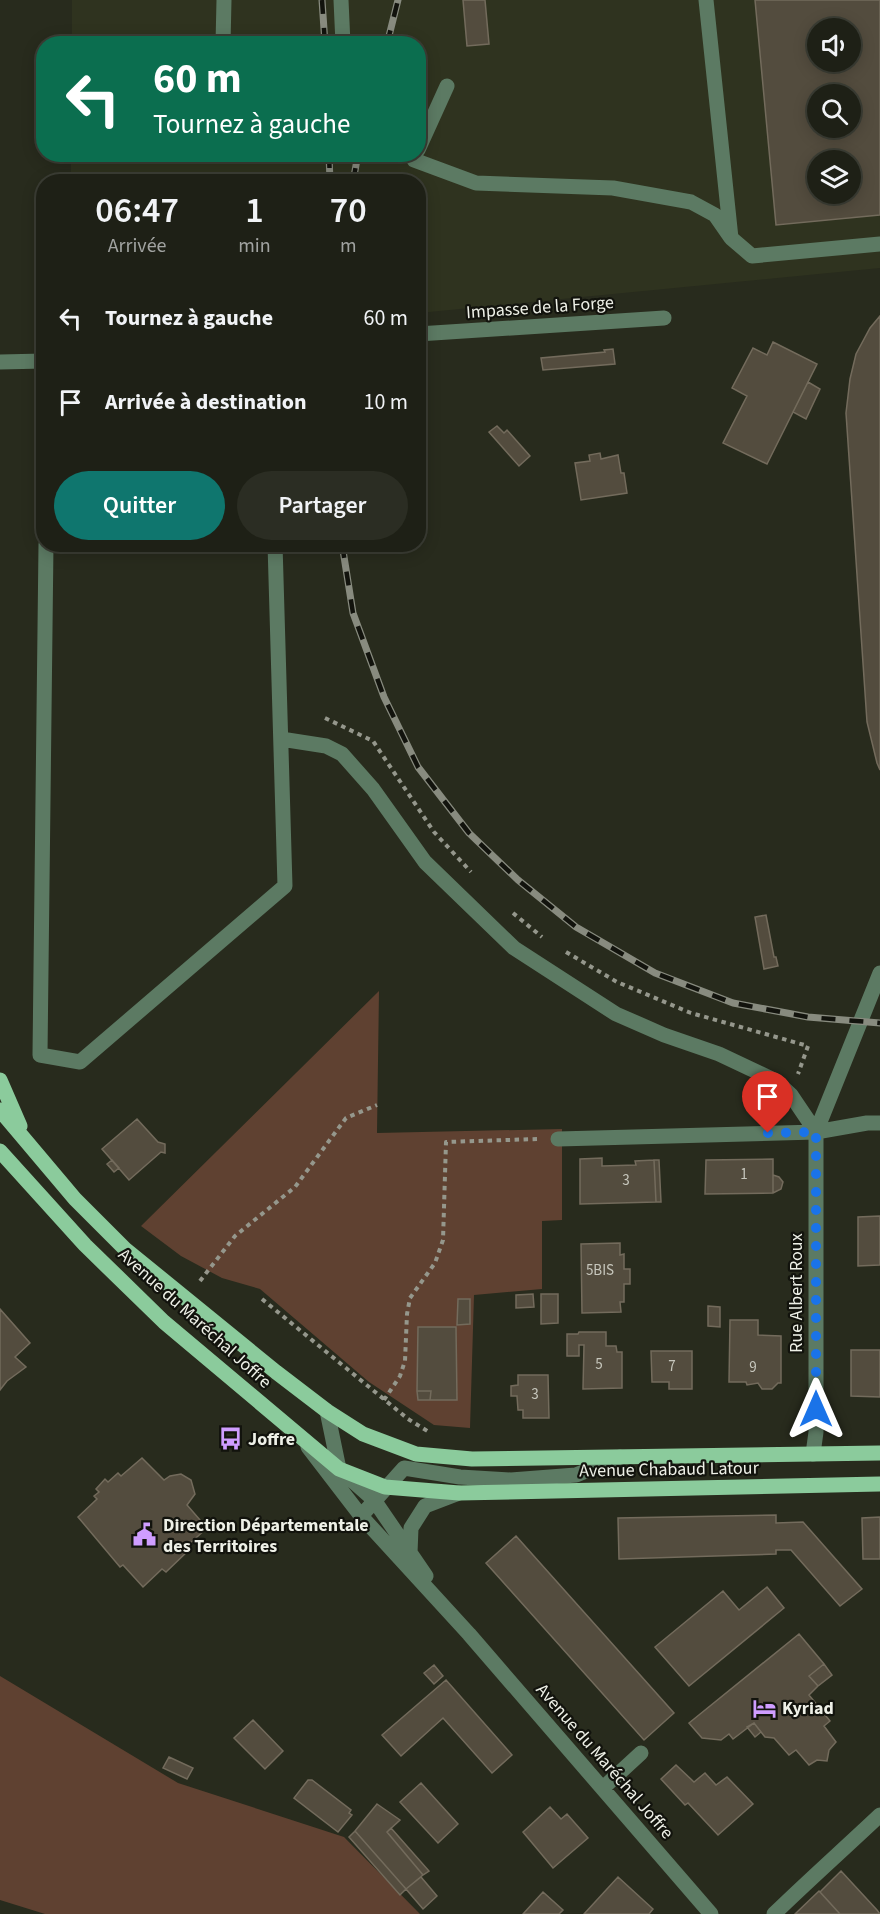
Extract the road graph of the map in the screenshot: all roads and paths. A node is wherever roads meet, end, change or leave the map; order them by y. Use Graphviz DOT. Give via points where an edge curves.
graph roads {
  1 [pos="224,0"];
  2 [pos="341,0"];
  3 [pos="706,0"];
  4 [pos="223,36"];
  5 [pos="343,36"];
  6 [pos="447,86"];
  7 [pos="426,132"];
  8 [pos="419,162"];
  9 [pos="731,238"];
  10 [pos="880,244"];
  11 [pos="664,318"];
  12 [pos="426,333"];
  13 [pos="36,361"];
  14 [pos="0,362"];
  15 [pos="46,552"];
  16 [pos="275,552"];
  17 [pos="325,718"];
  18 [pos="281,739"];
  19 [pos="478,880"];
  20 [pos="511,911"];
  21 [pos="547,941"];
  22 [pos="557,947"];
  23 [pos="880,973"];
  24 [pos="0,1080"];
  25 [pos="791,1095"];
  26 [pos="377,1105"];
  27 [pos="0,1110"];
  28 [pos="880,1123"];
  29 [pos="816,1132"];
  30 [pos="558,1139"];
  31 [pos="28,1145"];
  32 [pos="0,1151"];
  33 [pos="204,1277"];
  34 [pos="262,1299"];
  35 [pos="384,1400"];
  36 [pos="327,1411"];
  37 [pos="437,1437"];
  38 [pos="300,1438"];
  39 [pos="813,1454"];
  40 [pos="880,1454"];
  41 [pos="620,1457"];
  42 [pos="461,1459"];
  43 [pos="339,1469"];
  44 [pos="880,1484"];
  45 [pos="385,1487"];
  46 [pos="459,1493"];
  47 [pos="374,1500"];
  48 [pos="361,1516"];
  49 [pos="410,1552"];
  50 [pos="469,1634"];
  51 [pos="641,1753"];
  52 [pos="603,1788"];
  53 [pos="880,1815"];
  54 [pos="711,1914"];
  55 [pos="774,1914"];
  1 -- 4 [label="street"];
  2 -- 5 [label="street"];
  3 -- 9 [label="street"];
  6 -- 7 [label="street"];
  8 -- 9 [label="street" via="476,183 613,188 691,202 715,215"];
  9 -- 10 [label="street" via="752,256"];
  11 -- 12 [label="street, Impasse de la Forge"];
  13 -- 14 [label="street"];
  15 -- 18 [label="street" via="40,1055 80,1062 285,886"];
  16 -- 18 [label="street"];
  17 -- 19 [label="path" via="373,741 434,832"];
  18 -- 25 [label="street" via="326,746 342,754 374,789 425,862 514,948 616,1014 719,1054 776,1081"];
  20 -- 21 [label="path"];
  22 -- 25 [label="path" via="617,982 691,1013 808,1046"];
  23 -- 29 [label="street"];
  24 -- 31 [label="main road"];
  25 -- 29 [label="street"];
  26 -- 33 [label="path" via="346,1118 295,1187 235,1236"];
  27 -- 31 [label="main road, Avenue du Maréchal Joffre"];
  28 -- 29 [label="street"];
  29 -- 30 [label="street"];
  29 -- 39 [label="street, Rue Albert Roux"];
  30 -- 35 [label="path" via="446,1142 443,1240 435,1263 410,1298 405,1360 400,1376"];
  31 -- 36 [label="main road, Avenue du Maréchal Joffre" via="126,1249"];
  32 -- 38 [label="main road, Avenue du Maréchal Joffre" via="85,1245 164,1322"];
  34 -- 35 [label="path"];
  35 -- 37 [label="path"];
  36 -- 42 [label="main road, Avenue du Maréchal Joffre" via="363,1434 416,1454"];
  36 -- 43 [label="street"];
  38 -- 43 [label="main road, Avenue Chabaud Latour"];
  38 -- 48 [label="street, Avenue du Maréchal Joffre"];
  39 -- 40 [label="main road, Avenue Chabaud Latour"];
  39 -- 41 [label="main road, Avenue Chabaud Latour"];
  41 -- 42 [label="main road, Avenue Chabaud Latour"];
  41 -- 45 [label="street" via="576,1475 511,1480 459,1478 404,1468"];
  43 -- 45 [label="main road, Avenue Chabaud Latour"];
  43 -- 47 [label="street, Avenue du Maréchal Joffre"];
  44 -- 46 [label="main road, Avenue Chabaud Latour"];
  45 -- 46 [label="main road, Avenue Chabaud Latour"];
  45 -- 47 [label="street"];
  46 -- 49 [label="street, Avenue Chabaud Latour" via="425,1506 411,1528"];
  47 -- 48 [label="street"];
  47 -- 49 [label="street, Avenue du Maréchal Joffre"];
  48 -- 50 [label="street, Avenue du Maréchal Joffre"];
  49 -- 50 [label="street, Avenue du Maréchal Joffre"];
  50 -- 52 [label="street, Avenue du Maréchal Joffre"];
  51 -- 52 [label="street"];
  52 -- 54 [label="street, Avenue du Maréchal Joffre"];
  53 -- 55 [label="street"];
}
